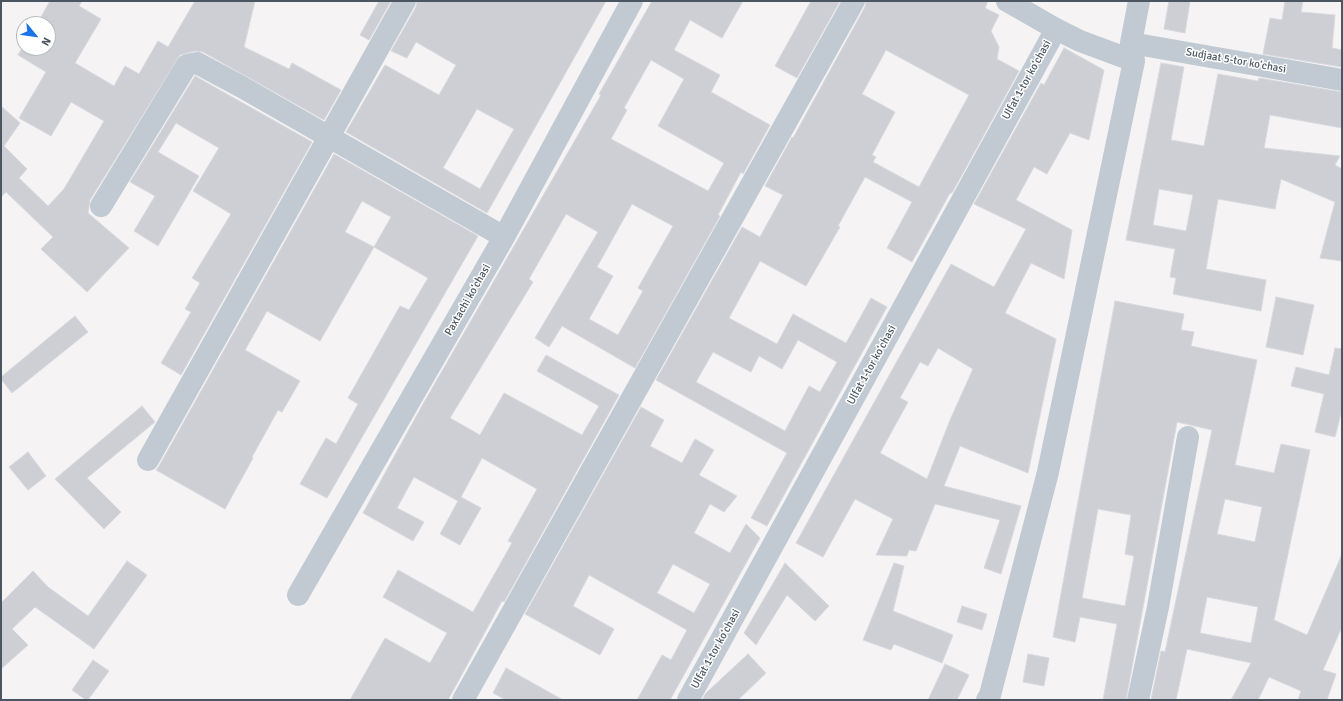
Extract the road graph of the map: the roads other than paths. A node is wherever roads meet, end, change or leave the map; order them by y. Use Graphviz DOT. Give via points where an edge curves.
graph roads {
  1 [pos="405,1"];
  2 [pos="632,1"];
  3 [pos="854,1"];
  4 [pos="1007,1"];
  5 [pos="1139,1"];
  6 [pos="1056,29"];
  7 [pos="1132,52"];
  8 [pos="1342,80"];
  9 [pos="329,137"];
  10 [pos="101,206"];
  11 [pos="504,237"];
  12 [pos="1188,437"];
  13 [pos="148,460"];
  14 [pos="298,595"];
  15 [pos="991,698"];
  16 [pos="462,700"];
  17 [pos="688,700"];
  18 [pos="1138,700"];
  1 -- 9 [label="street"];
  2 -- 11 [label="street, Paxtachi koʻchasi"];
  3 -- 16 [label="street"];
  4 -- 6 [label="street, Sudjaat 5-tor koʻchasi"];
  5 -- 7 [label="street"];
  6 -- 7 [label="street, Sudjaat 5-tor koʻchasi" via="1080,41"];
  6 -- 17 [label="street, Ulfat 1-tor koʻchasi"];
  7 -- 8 [label="street, Sudjaat 5-tor koʻchasi"];
  7 -- 15 [label="street" via="1048,472"];
  9 -- 10 [label="street" via="197,63 187,65"];
  9 -- 11 [label="street"];
  9 -- 13 [label="street"];
  11 -- 14 [label="street, Paxtachi koʻchasi"];
  12 -- 18 [label="street" via="1158,608"];
}
